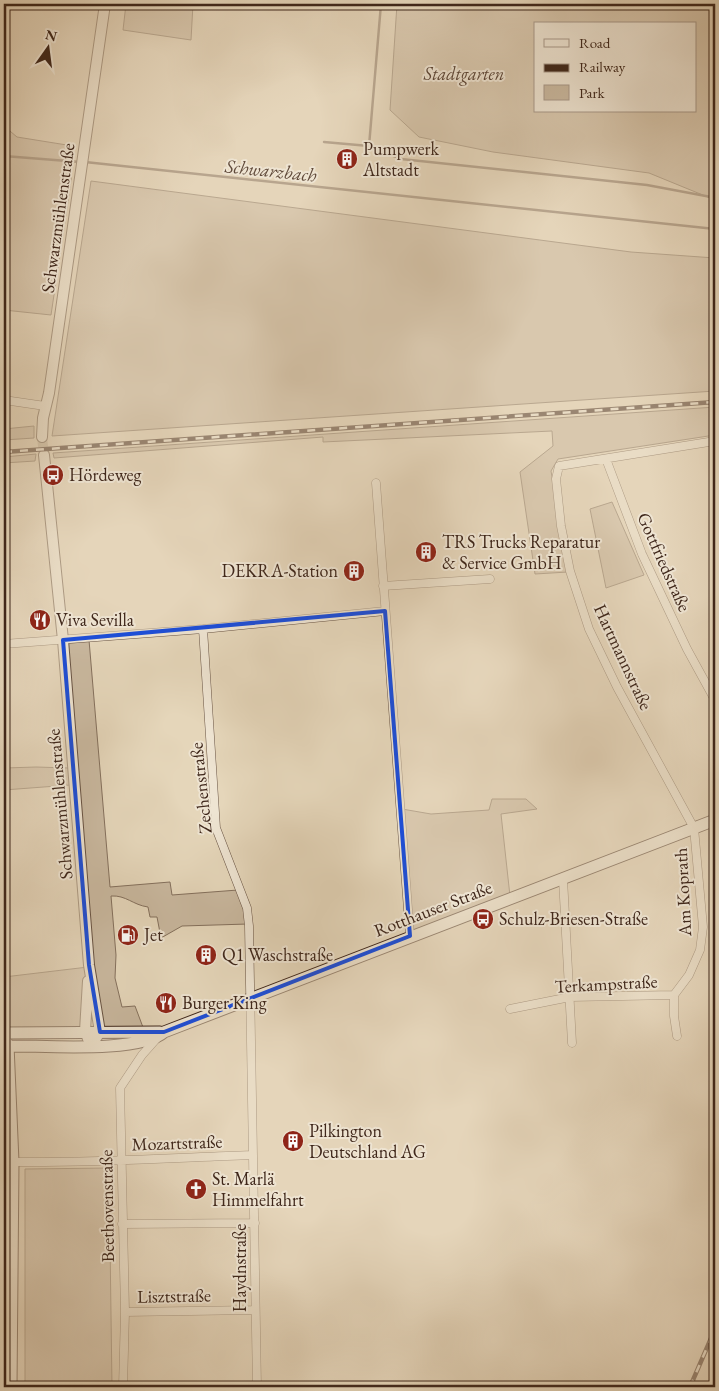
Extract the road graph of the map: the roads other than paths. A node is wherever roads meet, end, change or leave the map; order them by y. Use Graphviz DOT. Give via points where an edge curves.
graph roads {
  1 [pos="105,4"];
  2 [pos="4,400"];
  3 [pos="45,406"];
  4 [pos="42,437"];
  5 [pos="715,441"];
  6 [pos="44,455"];
  7 [pos="606,459"];
  8 [pos="376,483"];
  9 [pos="490,580"];
  10 [pos="383,586"];
  11 [pos="385,611"];
  12 [pos="203,629"];
  13 [pos="63,640"];
  14 [pos="4,644"];
  15 [pos="715,700"];
  16 [pos="715,820"];
  17 [pos="694,828"];
  18 [pos="563,879"];
  19 [pos="410,936"];
  20 [pos="89,965"];
  21 [pos="674,995"];
  22 [pos="570,997"];
  23 [pos="250,999"];
  24 [pos="510,1009"];
  25 [pos="85,1031"];
  26 [pos="100,1032"];
  27 [pos="4,1033"];
  28 [pos="161,1035"];
  29 [pos="677,1036"];
  30 [pos="5,1043"];
  31 [pos="572,1043"];
  32 [pos="91,1046"];
  33 [pos="252,1155"];
  34 [pos="121,1160"];
  35 [pos="13,1162"];
  36 [pos="255,1223"];
  37 [pos="122,1224"];
  38 [pos="254,1310"];
  39 [pos="125,1312"];
  40 [pos="11,1387"];
  41 [pos="123,1387"];
  42 [pos="257,1387"];
  1 -- 3 [label="street, Schwarzmühlenstraße"];
  2 -- 3 [label="street"];
  3 -- 4 [label="street, Schwarzmühlenstraße"];
  5 -- 7 [label="street, Hartmannstraße"];
  6 -- 13 [label="street, Schwarzmühlenstraße"];
  7 -- 15 [label="street, Gottfriedstraße" via="642,554"];
  7 -- 17 [label="street, Hartmannstraße" via="559,466 556,479 560,526 570,571 589,629"];
  8 -- 10 [label="street"];
  9 -- 10 [label="street"];
  10 -- 11 [label="street"];
  11 -- 12 [label="street"];
  11 -- 19 [label="street"];
  12 -- 13 [label="street"];
  12 -- 23 [label="street, Zechenstraße" via="216,828 247,908 252,979"];
  13 -- 14 [label="street"];
  13 -- 20 [label="street, Schwarzmühlenstraße"];
  16 -- 17 [label="main road, Rotthauser Straße"];
  17 -- 18 [label="main road, Rotthauser Straße"];
  17 -- 21 [label="street, Am Koprath" via="703,927 700,950"];
  18 -- 19 [label="main road, Rotthauser Straße"];
  18 -- 22 [label="street"];
  19 -- 23 [label="main road, Rotthauser Straße"];
  20 -- 25 [label="street, Schwarzmühlenstraße"];
  20 -- 26 [label="street, Schwarzmühlenstraße"];
  21 -- 22 [label="street, Terkampstraße"];
  21 -- 29 [label="street"];
  22 -- 24 [label="street, Terkampstraße"];
  22 -- 31 [label="street"];
  23 -- 28 [label="main road, Rotthauser Straße"];
  23 -- 33 [label="street, Haydnstraße"];
  25 -- 26 [label="main road, Rotthauser Straße"];
  25 -- 27 [label="main road, Rotthauser Straße"];
  25 -- 32 [label="street, Schwarzmühlenstraße"];
  26 -- 28 [label="main road, Rotthauser Straße"];
  26 -- 32 [label="street"];
  28 -- 32 [label="main road, Rotthauser Straße" via="115,1046"];
  28 -- 34 [label="street, Beethovenstraße" via="142,1055 120,1088"];
  30 -- 32 [label="main road, Rotthauser Straße"];
  30 -- 35 [label="main road"];
  33 -- 34 [label="street, Mozartstraße"];
  33 -- 36 [label="street, Haydnstraße"];
  34 -- 35 [label="street, Mozartstraße"];
  34 -- 37 [label="street, Beethovenstraße"];
  35 -- 40 [label="main road"];
  36 -- 37 [label="street"];
  36 -- 38 [label="street, Haydnstraße"];
  37 -- 39 [label="street, Beethovenstraße"];
  38 -- 39 [label="street, Lisztstraße"];
  38 -- 42 [label="street, Haydnstraße"];
  39 -- 41 [label="street, Beethovenstraße"];
}
